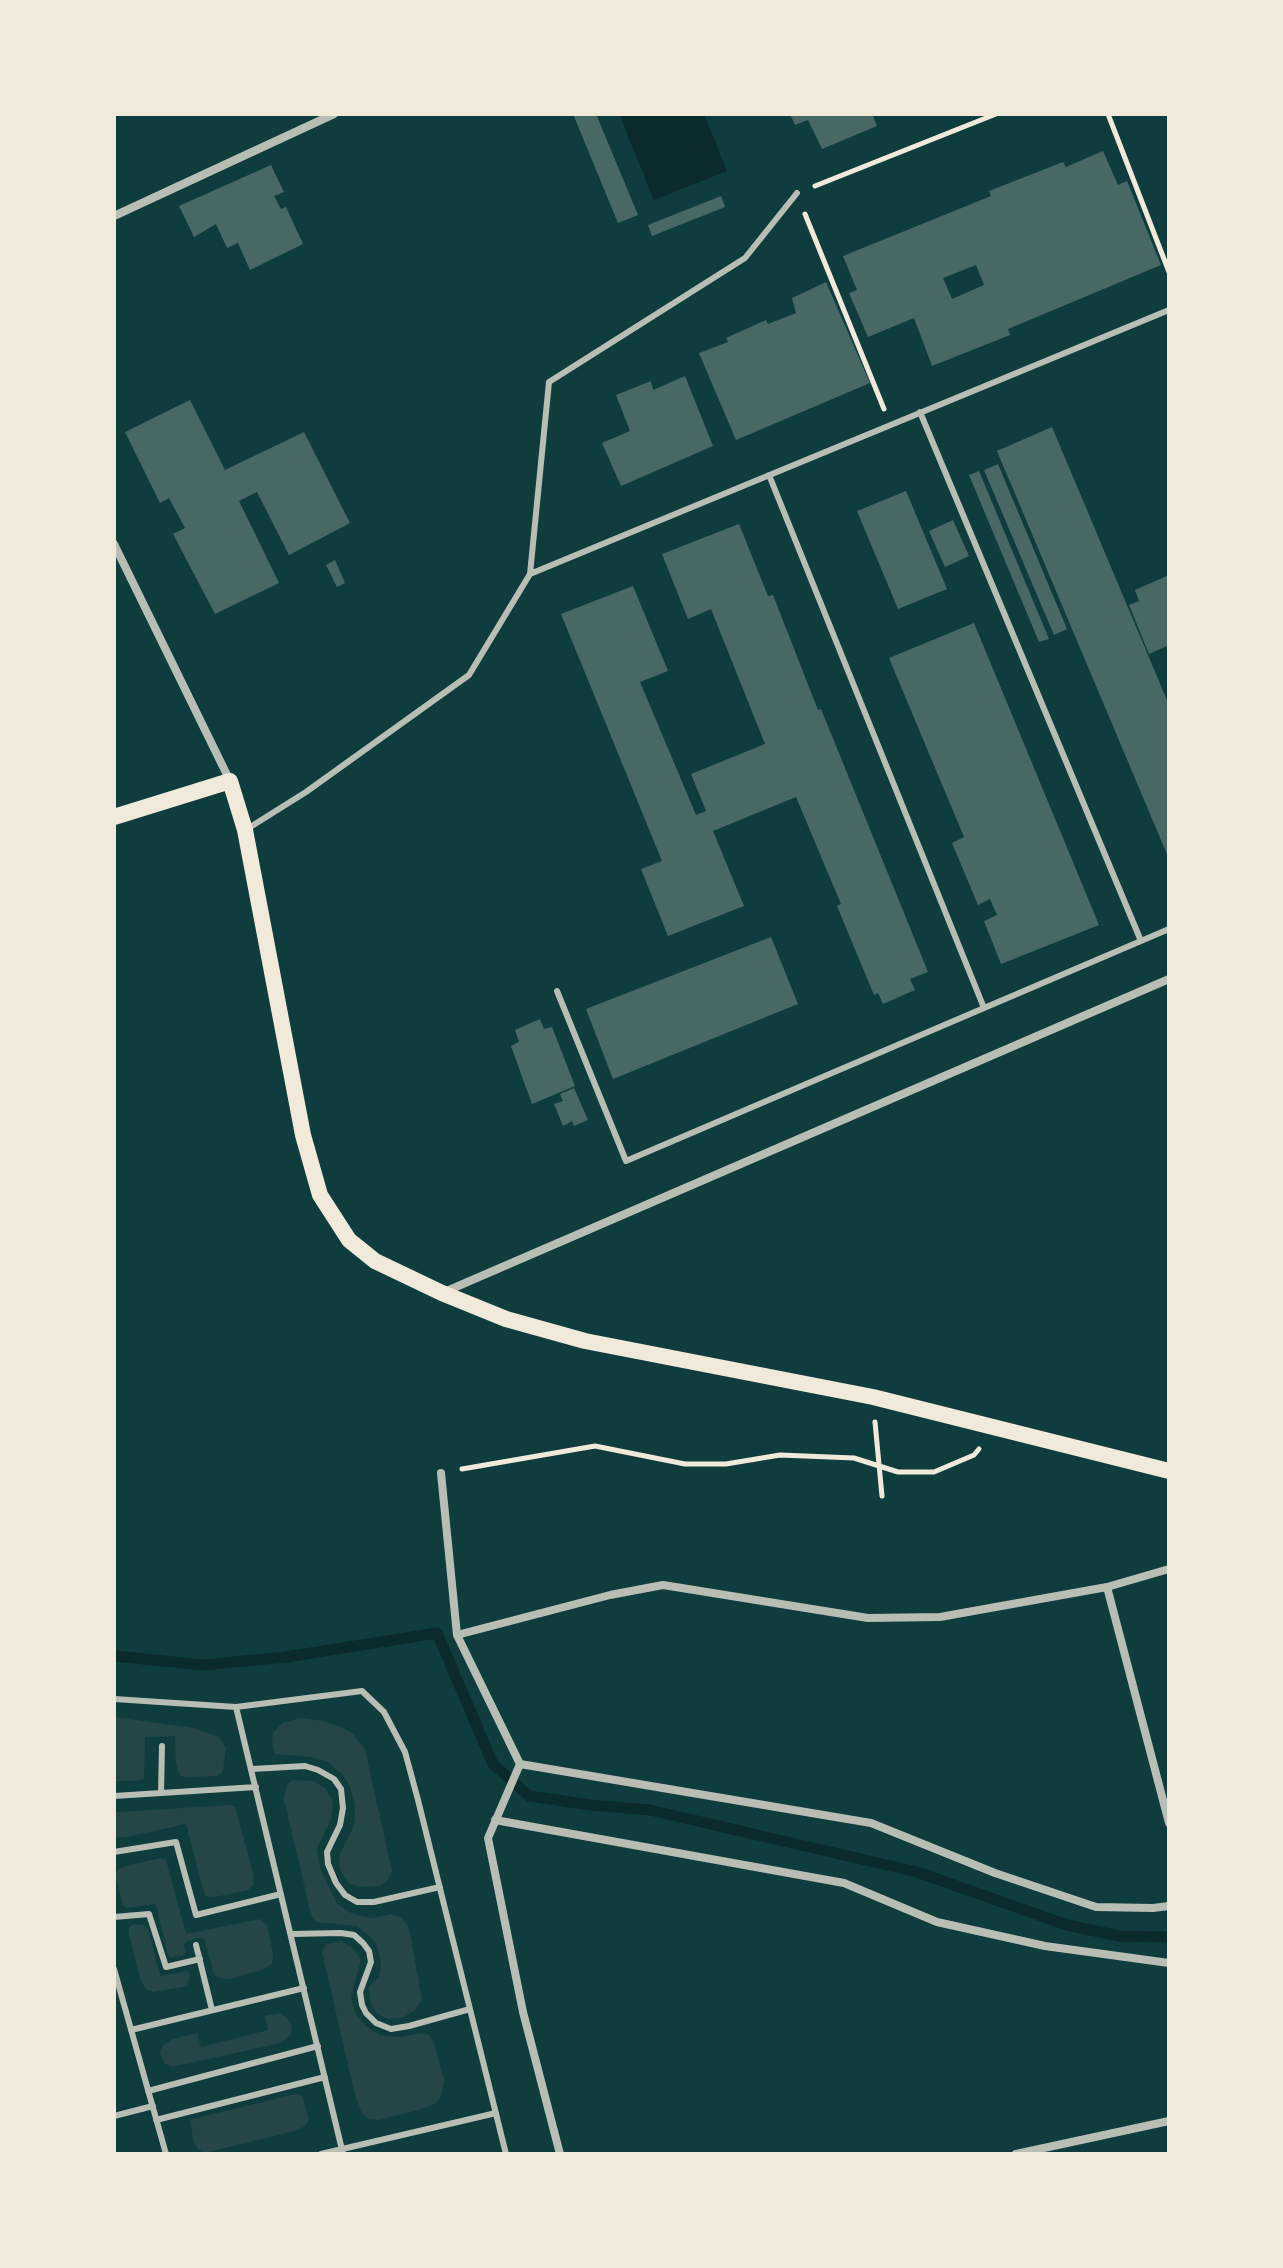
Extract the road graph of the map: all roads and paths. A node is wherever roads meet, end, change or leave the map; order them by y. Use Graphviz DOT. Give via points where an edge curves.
graph roads {
  1 [pos="334,114"];
  2 [pos="996,114"];
  3 [pos="1108,114"];
  4 [pos="797,193"];
  5 [pos="114,216"];
  6 [pos="1169,272"];
  7 [pos="1169,310"];
  8 [pos="920,412"];
  9 [pos="890,425"];
  10 [pos="769,475"];
  11 [pos="114,544"];
  12 [pos="530,574"];
  13 [pos="230,781"];
  14 [pos="114,817"];
  15 [pos="245,830"];
  16 [pos="1169,929"];
  17 [pos="1141,941"];
  18 [pos="1169,979"];
  19 [pos="557,991"];
  20 [pos="984,1008"];
  21 [pos="442,1293"];
  22 [pos="873,1397"];
  23 [pos="997,1428"];
  24 [pos="1169,1471"];
  25 [pos="441,1473"];
  26 [pos="882,1496"];
  27 [pos="1169,1569"];
  28 [pos="1107,1587"];
  29 [pos="457,1635"];
  30 [pos="114,1699"];
  31 [pos="236,1707"];
  32 [pos="162,1746"];
  33 [pos="520,1764"];
  34 [pos="252,1769"];
  35 [pos="256,1787"];
  36 [pos="161,1793"];
  37 [pos="114,1796"];
  38 [pos="495,1820"];
  39 [pos="1169,1823"];
  40 [pos="114,1852"];
  41 [pos="440,1887"];
  42 [pos="281,1894"];
  43 [pos="1169,1906"];
  44 [pos="114,1917"];
  45 [pos="291,1934"];
  46 [pos="196,1945"];
  47 [pos="200,1959"];
  48 [pos="1169,1963"];
  49 [pos="114,1969"];
  50 [pos="304,1988"];
  51 [pos="470,2009"];
  52 [pos="212,2010"];
  53 [pos="131,2030"];
  54 [pos="318,2046"];
  55 [pos="325,2077"];
  56 [pos="148,2091"];
  57 [pos="153,2106"];
  58 [pos="496,2113"];
  59 [pos="114,2116"];
  60 [pos="156,2120"];
  61 [pos="1169,2121"];
  62 [pos="343,2152"];
  63 [pos="166,2154"];
  64 [pos="321,2154"];
  65 [pos="506,2154"];
  66 [pos="560,2154"];
  67 [pos="1016,2154"];
  1 -- 5 [label="street"];
  2 -- 4 [label="path"];
  3 -- 6 [label="path"];
  4 -- 9 [label="path"];
  4 -- 12 [label="lane" via="745,258 549,382"];
  7 -- 8 [label="lane"];
  8 -- 9 [label="lane"];
  8 -- 17 [label="lane"];
  9 -- 10 [label="lane"];
  10 -- 12 [label="lane"];
  10 -- 20 [label="lane"];
  11 -- 13 [label="street"];
  12 -- 15 [label="lane" via="469,675"];
  13 -- 14 [label="main road"];
  13 -- 15 [label="main road"];
  15 -- 21 [label="main road" via="303,1135 320,1195 349,1240 375,1261"];
  16 -- 17 [label="lane"];
  17 -- 20 [label="lane"];
  18 -- 21 [label="street"];
  19 -- 20 [label="lane" via="626,1161"];
  21 -- 22 [label="main road" via="506,1319 585,1341"];
  22 -- 23 [label="main road"];
  22 -- 26 [label="path"];
  23 -- 24 [label="main road"];
  23 -- 25 [label="path" via="974,1455 934,1472 898,1472 854,1458 780,1455 685,1464 595,1446"];
  25 -- 29 [label="street"];
  27 -- 28 [label="street"];
  28 -- 29 [label="street" via="940,1617 868,1618 663,1585"];
  28 -- 39 [label="street"];
  29 -- 33 [label="street"];
  30 -- 31 [label="lane"];
  31 -- 34 [label="lane"];
  31 -- 41 [label="lane" via="362,1691 384,1712 405,1752"];
  32 -- 36 [label="lane"];
  33 -- 38 [label="street"];
  33 -- 43 [label="street" via="871,1823 1096,1907"];
  34 -- 35 [label="lane"];
  34 -- 41 [label="lane" via="305,1766 334,1779 343,1808 327,1852 328,1864 345,1895 374,1902"];
  35 -- 36 [label="lane"];
  35 -- 42 [label="lane"];
  36 -- 37 [label="lane"];
  38 -- 48 [label="street" via="844,1883 937,1922 1045,1946"];
  38 -- 66 [label="street" via="488,1838 523,2012"];
  40 -- 42 [label="lane" via="176,1842 196,1915"];
  41 -- 51 [label="lane"];
  42 -- 45 [label="lane"];
  44 -- 47 [label="lane" via="149,1914 166,1967"];
  45 -- 50 [label="lane"];
  45 -- 51 [label="lane" via="341,1933 363,1943 371,1962 360,1992 362,2005 376,2023 391,2029"];
  46 -- 47 [label="lane"];
  47 -- 52 [label="lane"];
  49 -- 53 [label="lane"];
  50 -- 52 [label="lane"];
  50 -- 54 [label="lane"];
  51 -- 58 [label="lane"];
  52 -- 53 [label="lane"];
  53 -- 56 [label="lane"];
  54 -- 55 [label="lane"];
  54 -- 56 [label="lane"];
  55 -- 60 [label="lane"];
  55 -- 62 [label="lane"];
  56 -- 57 [label="lane"];
  57 -- 59 [label="lane"];
  57 -- 60 [label="lane"];
  58 -- 62 [label="lane"];
  58 -- 65 [label="lane"];
  60 -- 63 [label="lane"];
  61 -- 67 [label="street"];
  62 -- 64 [label="lane"];
}
